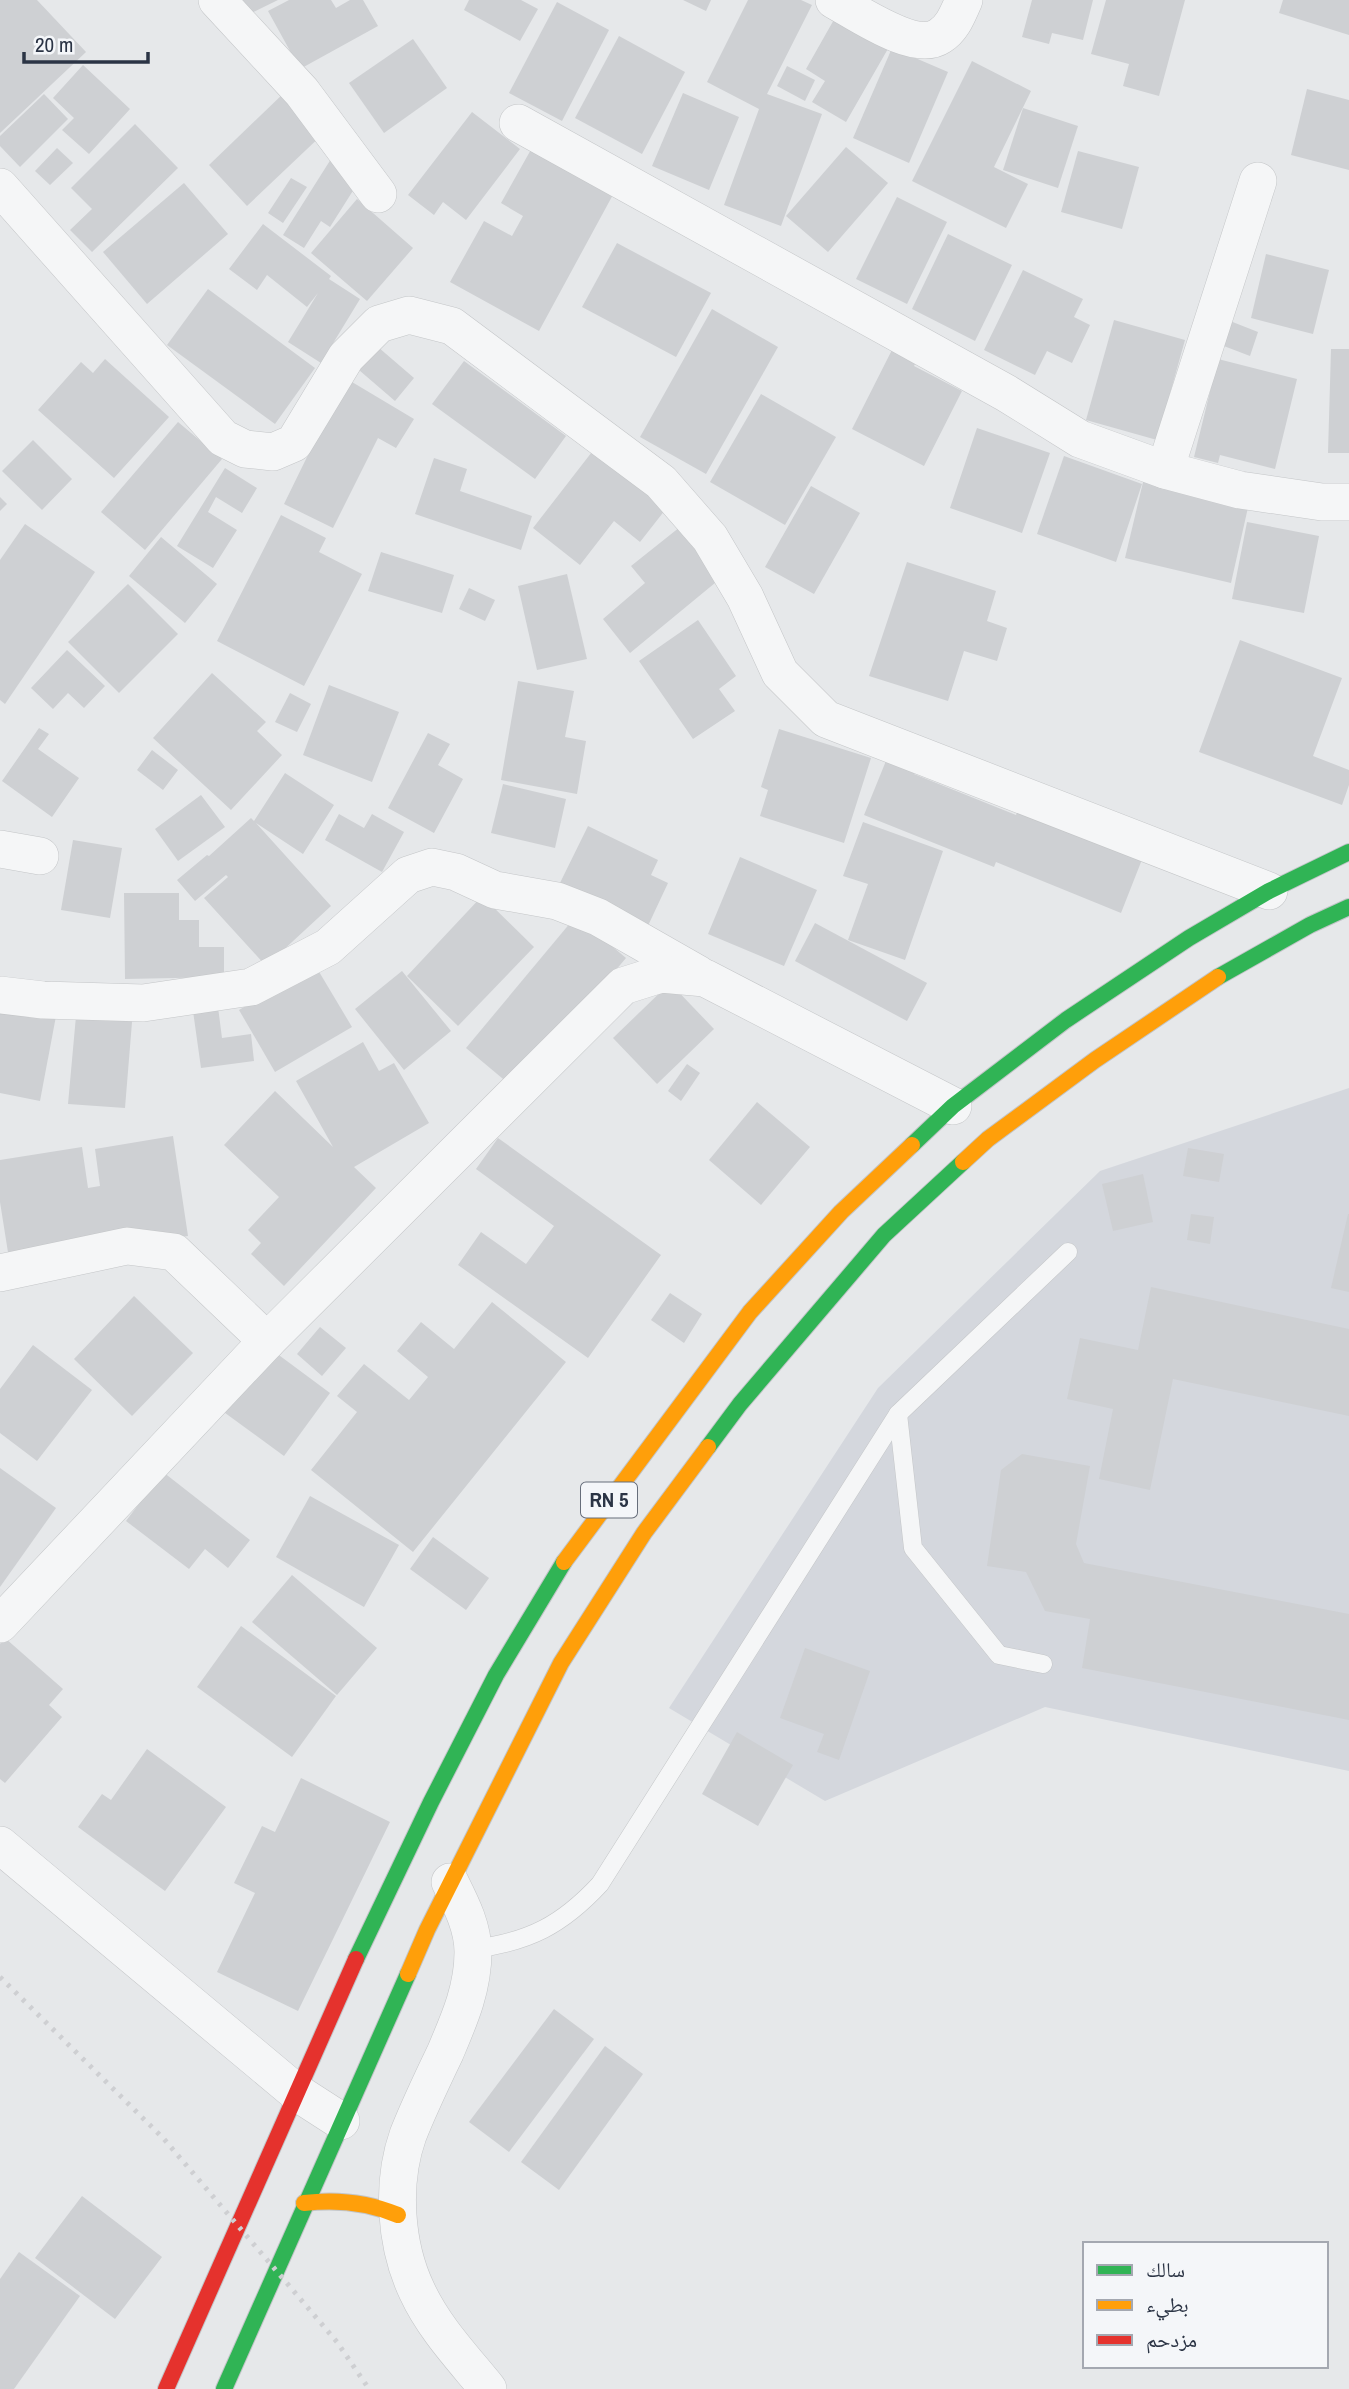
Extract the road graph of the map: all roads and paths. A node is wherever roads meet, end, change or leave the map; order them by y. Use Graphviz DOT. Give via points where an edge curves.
graph roads {
  1 [pos="218,0"];
  2 [pos="834,0"];
  3 [pos="964,0"];
  4 [pos="518,123"];
  5 [pos="1258,181"];
  6 [pos="0,187"];
  7 [pos="378,194"];
  8 [pos="1165,470"];
  9 [pos="1349,502"];
  10 [pos="0,849"];
  11 [pos="1349,852"];
  12 [pos="40,856"];
  13 [pos="1269,891"];
  14 [pos="1349,907"];
  15 [pos="705,978"];
  16 [pos="0,995"];
  17 [pos="953,1106"];
  18 [pos="1068,1252"];
  19 [pos="0,1273"];
  20 [pos="267,1341"];
  21 [pos="898,1414"];
  22 [pos="0,1624"];
  23 [pos="1043,1664"];
  24 [pos="0,1844"];
  25 [pos="450,1882"];
  26 [pos="474,1949"];
  27 [pos="296,2092"];
  28 [pos="341,2121"];
  29 [pos="304,2203"];
  30 [pos="398,2215"];
  31 [pos="166,2389"];
  32 [pos="224,2389"];
  33 [pos="488,2389"];
  1 -- 7 [label="street" via="302,92"];
  2 -- 3 [label="street" via="905,38 923,40 938,38 952,26"];
  4 -- 8 [label="street" via="1006,393 1080,439"];
  5 -- 8 [label="street"];
  6 -- 13 [label="street" via="223,438 245,449 273,452 294,443 346,357 379,324 409,315 452,326 661,482 710,538 745,597 780,673 826,719"];
  8 -- 9 [label="street" via="1240,490"];
  10 -- 12 [label="street"];
  11 -- 13 [label="main road, RN 5"];
  13 -- 17 [label="main road, RN 5" via="1066,1020"];
  14 -- 25 [label="main road, RN 5" via="1199,988 1095,1060 988,1139 884,1235 740,1404 644,1533 561,1663"];
  15 -- 16 [label="street" via="598,917 556,901 495,890 456,872 432,867 408,874 328,947 251,987 143,1003"];
  15 -- 17 [label="street"];
  15 -- 20 [label="street" via="660,974 623,986"];
  17 -- 27 [label="main road, RN 5" via="841,1212 750,1312 557,1571 496,1675 431,1801"];
  18 -- 21 [label="lane"];
  19 -- 20 [label="street" via="127,1246 174,1252"];
  20 -- 22 [label="street"];
  21 -- 23 [label="lane" via="913,1548 999,1655"];
  21 -- 26 [label="lane" via="600,1884 557,1923 531,1937"];
  24 -- 27 [label="street"];
  25 -- 26 [label="street" via="466,1914"];
  25 -- 28 [label="main road, RN 5"];
  26 -- 30 [label="street" via="471,1986 408,2137"];
  27 -- 28 [label="street"];
  27 -- 31 [label="main road, RN 5"];
  28 -- 29 [label="main road, RN 5"];
  29 -- 30 [label="main road" via="352,2200"];
  29 -- 32 [label="main road, RN 5"];
  30 -- 33 [label="street" via="403,2253 416,2289 435,2323"];
}
